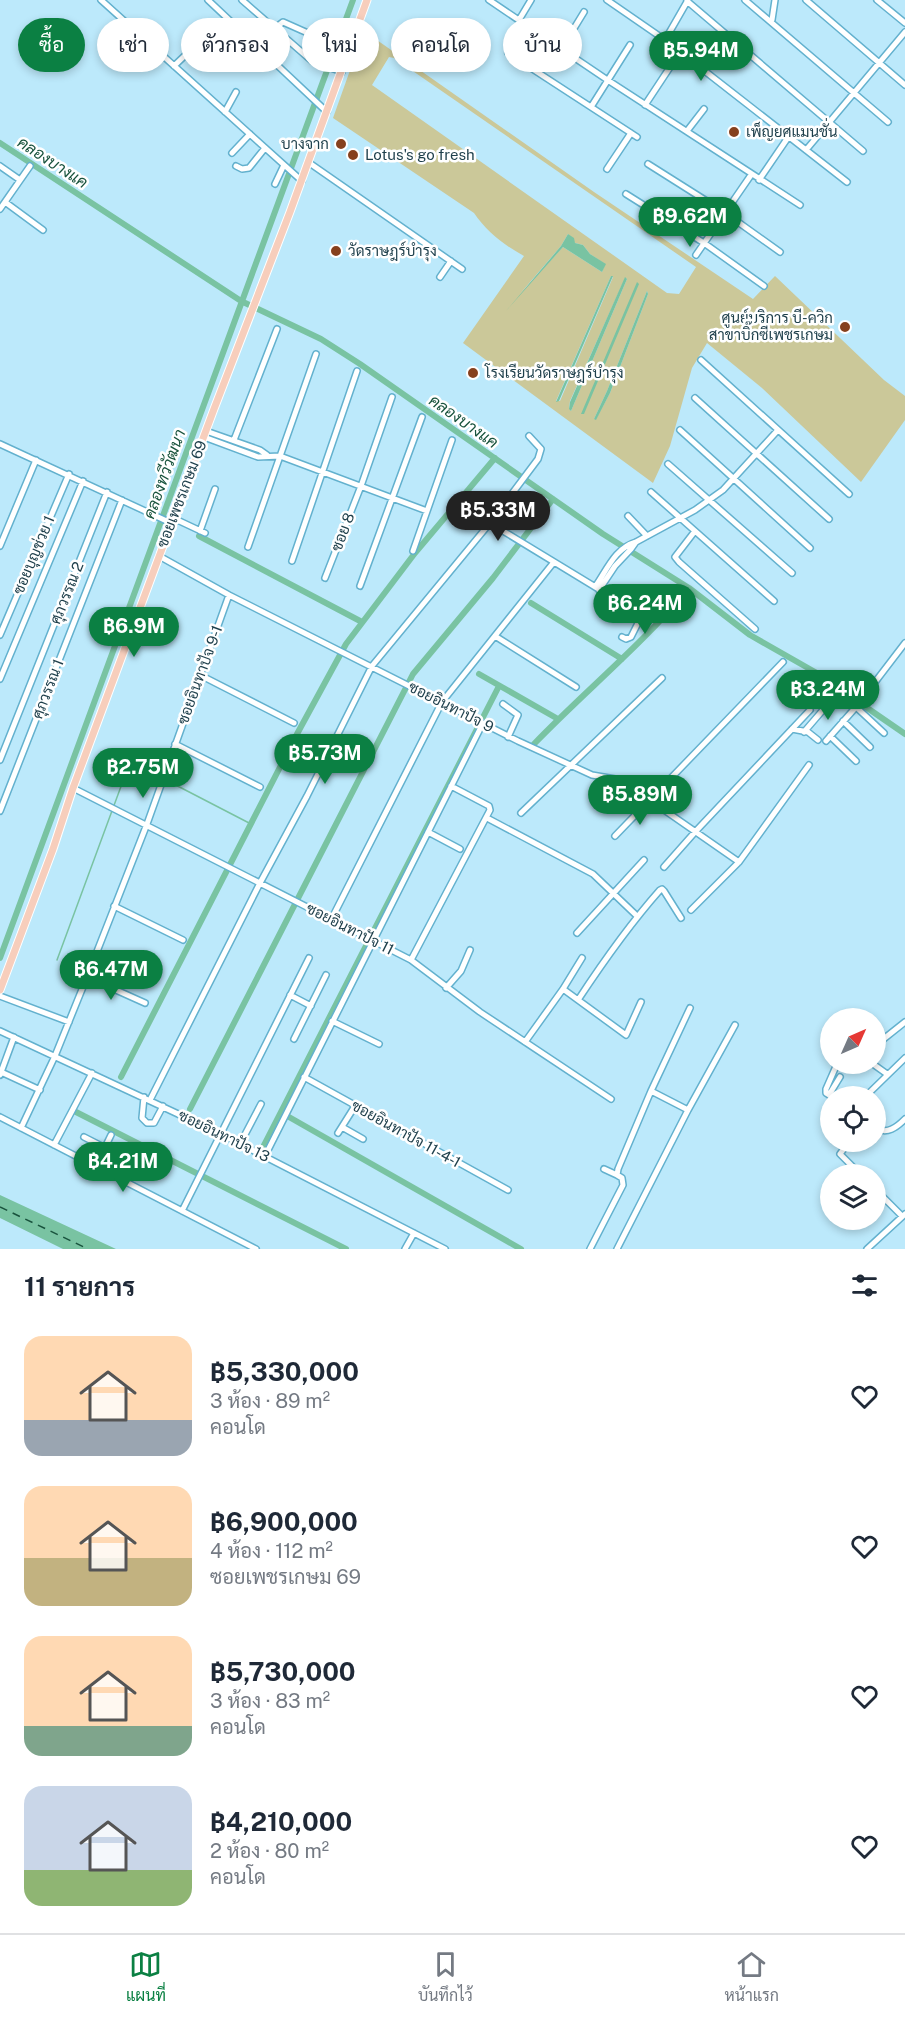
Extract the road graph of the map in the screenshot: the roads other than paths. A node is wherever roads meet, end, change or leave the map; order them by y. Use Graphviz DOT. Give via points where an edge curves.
graph roads {
  1 [pos="101,0"];
  2 [pos="208,0"];
  3 [pos="367,0"];
  4 [pos="489,0"];
  5 [pos="531,0"];
  6 [pos="607,0"];
  7 [pos="745,0"];
  8 [pos="775,0"];
  9 [pos="806,0"];
  10 [pos="877,0"];
  11 [pos="244,1"];
  12 [pos="688,1"];
  13 [pos="584,12"];
  14 [pos="121,18"];
  15 [pos="262,18"];
  16 [pos="360,18"];
  17 [pos="516,18"];
  18 [pos="520,18"];
  19 [pos="580,18"];
  20 [pos="772,20"];
  21 [pos="905,23"];
  22 [pos="905,32"];
  23 [pos="665,40"];
  24 [pos="290,43"];
  25 [pos="630,45"];
  26 [pos="680,52"];
  27 [pos="302,54"];
  28 [pos="181,60"];
  29 [pos="169,61"];
  30 [pos="582,62"];
  31 [pos="880,63"];
  32 [pos="174,66"];
  33 [pos="339,72"];
  34 [pos="537,72"];
  35 [pos="607,80"];
  36 [pos="905,85"];
  37 [pos="854,91"];
  38 [pos="236,92"];
  39 [pos="645,105"];
  40 [pos="591,107"];
  41 [pos="704,109"];
  42 [pos="325,110"];
  43 [pos="225,112"];
  44 [pos="888,122"];
  45 [pos="828,123"];
  46 [pos="687,131"];
  47 [pos="250,134"];
  48 [pos="789,136"];
  49 [pos="265,148"];
  50 [pos="806,150"];
  51 [pos="863,151"];
  52 [pos="232,153"];
  53 [pos="309,162"];
  54 [pos="648,164"];
  55 [pos="285,165"];
  56 [pos="0,166"];
  57 [pos="30,166"];
  58 [pos="236,166"];
  59 [pos="607,169"];
  60 [pos="751,175"];
  61 [pos="299,178"];
  62 [pos="20,180"];
  63 [pos="759,180"];
  64 [pos="848,182"];
  65 [pos="275,184"];
  66 [pos="626,194"];
  67 [pos="5,202"];
  68 [pos="800,206"];
  69 [pos="0,208"];
  70 [pos="724,212"];
  71 [pos="43,230"];
  72 [pos="704,243"];
  73 [pos="780,252"];
  74 [pos="696,255"];
  75 [pos="451,261"];
  76 [pos="462,269"];
  77 [pos="440,277"];
  78 [pos="764,286"];
  79 [pos="277,329"];
  80 [pos="316,354"];
  81 [pos="700,360"];
  82 [pos="357,371"];
  83 [pos="392,397"];
  84 [pos="695,398"];
  85 [pos="422,417"];
  86 [pos="680,430"];
  87 [pos="778,430"];
  88 [pos="205,434"];
  89 [pos="529,436"];
  90 [pos="234,440"];
  91 [pos="452,440"];
  92 [pos="0,444"];
  93 [pos="757,454"];
  94 [pos="267,455"];
  95 [pos="280,456"];
  96 [pos="36,460"];
  97 [pos="668,464"];
  98 [pos="323,472"];
  99 [pos="69,474"];
  100 [pos="735,478"];
  101 [pos="83,481"];
  102 [pos="361,486"];
  103 [pos="215,489"];
  104 [pos="107,492"];
  105 [pos="651,492"];
  106 [pos="849,494"];
  107 [pos="393,498"];
  108 [pos="122,500"];
  109 [pos="710,500"];
  110 [pos="427,511"];
  111 [pos="628,516"];
  112 [pos="680,518"];
  113 [pos="829,519"];
  114 [pos="171,521"];
  115 [pos="490,523"];
  116 [pos="695,531"];
  117 [pos="647,536"];
  118 [pos="0,546"];
  119 [pos="248,546"];
  120 [pos="810,548"];
  121 [pos="413,551"];
  122 [pos="159,556"];
  123 [pos="292,561"];
  124 [pos="554,562"];
  125 [pos="792,573"];
  126 [pos="325,578"];
  127 [pos="360,586"];
  128 [pos="597,588"];
  129 [pos="230,595"];
  130 [pos="774,601"];
  131 [pos="755,629"];
  132 [pos="0,635"];
  133 [pos="495,636"];
  134 [pos="622,637"];
  135 [pos="905,643"];
  136 [pos="903,651"];
  137 [pos="783,662"];
  138 [pos="372,666"];
  139 [pos="200,675"];
  140 [pos="662,678"];
  141 [pos="0,679"];
  142 [pos="576,687"];
  143 [pos="835,696"];
  144 [pos="442,702"];
  145 [pos="502,705"];
  146 [pos="856,707"];
  147 [pos="810,710"];
  148 [pos="843,721"];
  149 [pos="294,723"];
  150 [pos="483,723"];
  151 [pos="792,729"];
  152 [pos="804,732"];
  153 [pos="884,733"];
  154 [pos="508,736"];
  155 [pos="818,740"];
  156 [pos="175,744"];
  157 [pos="870,747"];
  158 [pos="0,760"];
  159 [pos="856,761"];
  160 [pos="571,765"];
  161 [pos="809,765"];
  162 [pos="451,786"];
  163 [pos="260,787"];
  164 [pos="73,788"];
  165 [pos="649,800"];
  166 [pos="0,811"];
  167 [pos="521,813"];
  168 [pos="487,818"];
  169 [pos="147,824"];
  170 [pos="695,831"];
  171 [pos="428,832"];
  172 [pos="615,836"];
  173 [pos="460,849"];
  174 [pos="644,860"];
  175 [pos="739,862"];
  176 [pos="664,867"];
  177 [pos="260,883"];
  178 [pos="614,892"];
  179 [pos="114,906"];
  180 [pos="691,910"];
  181 [pos="637,916"];
  182 [pos="681,918"];
  183 [pos="331,920"];
  184 [pos="577,933"];
  185 [pos="183,940"];
  186 [pos="371,940"];
  187 [pos="470,950"];
  188 [pos="309,958"];
  189 [pos="582,958"];
  190 [pos="411,960"];
  191 [pos="326,975"];
  192 [pos="87,977"];
  193 [pos="446,988"];
  194 [pos="563,989"];
  195 [pos="0,990"];
  196 [pos="290,995"];
  197 [pos="0,996"];
  198 [pos="578,1000"];
  199 [pos="641,1002"];
  200 [pos="145,1003"];
  201 [pos="311,1006"];
  202 [pos="690,1008"];
  203 [pos="332,1021"];
  204 [pos="69,1022"];
  205 [pos="905,1022"];
  206 [pos="735,1025"];
  207 [pos="0,1031"];
  208 [pos="14,1037"];
  209 [pos="294,1038"];
  210 [pos="886,1038"];
  211 [pos="525,1042"];
  212 [pos="379,1044"];
  213 [pos="56,1056"];
  214 [pos="905,1058"];
  215 [pos="0,1073"];
  216 [pos="93,1073"];
  217 [pos="887,1074"];
  218 [pos="304,1077"];
  219 [pos="840,1077"];
  220 [pos="835,1086"];
  221 [pos="876,1086"];
  222 [pos="40,1090"];
  223 [pos="651,1091"];
  224 [pos="147,1099"];
  225 [pos="611,1099"];
  226 [pos="261,1104"];
  227 [pos="164,1106"];
  228 [pos="355,1106"];
  229 [pos="688,1110"];
  230 [pos="0,1117"];
  231 [pos="903,1124"];
  232 [pos="342,1127"];
  233 [pos="21,1128"];
  234 [pos="886,1131"];
  235 [pos="338,1133"];
  236 [pos="221,1134"];
  237 [pos="111,1135"];
  238 [pos="84,1137"];
  239 [pos="363,1138"];
  240 [pos="240,1144"];
  241 [pos="54,1145"];
  242 [pos="105,1148"];
  243 [pos="842,1152"];
  244 [pos="265,1156"];
  245 [pos="125,1158"];
  246 [pos="850,1164"];
  247 [pos="96,1166"];
  248 [pos="604,1169"];
  249 [pos="617,1175"];
  250 [pos="508,1190"];
  251 [pos="886,1199"];
  252 [pos="182,1211"];
  253 [pos="904,1215"];
  254 [pos="414,1233"];
  255 [pos="256,1249"];
  256 [pos="405,1249"];
  257 [pos="445,1249"];
  258 [pos="590,1249"];
  259 [pos="617,1249"];
  260 [pos="867,1249"];
  1 -- 14 [label="street"];
  2 -- 42 [label="street"];
  3 -- 16 [label="main road, ซอยเพชรเกษม 69"];
  4 -- 17 [label="street"];
  5 -- 18 [label="street"];
  6 -- 23 [label="street"];
  7 -- 37 [label="street"];
  8 -- 20 [label="street"];
  9 -- 31 [label="street"];
  10 -- 21 [label="street"];
  11 -- 15 [label="street"];
  12 -- 23 [label="street"];
  12 -- 45 [label="street"];
  13 -- 19 [label="street"];
  22 -- 31 [label="street"];
  23 -- 26 [label="street"];
  24 -- 27 [label="street"];
  25 -- 35 [label="street"];
  26 -- 39 [label="street"];
  26 -- 48 [label="street"];
  28 -- 32 [label="street"];
  29 -- 32 [label="street"];
  30 -- 35 [label="street"];
  31 -- 36 [label="street"];
  31 -- 37 [label="street"];
  32 -- 43 [label="street"];
  33 -- 42 [label="main road, ซอยเพชรเกษม 69"];
  34 -- 40 [label="street"];
  35 -- 39 [label="street"];
  35 -- 40 [label="street"];
  37 -- 44 [label="street"];
  37 -- 45 [label="street"];
  38 -- 43 [label="street"];
  39 -- 46 [label="street"];
  40 -- 59 [label="street" via="634,135"];
  41 -- 46 [label="street"];
  42 -- 53 [label="main road, ซอยเพชรเกษม 69"];
  43 -- 47 [label="street"];
  45 -- 50 [label="street"];
  45 -- 51 [label="street"];
  46 -- 60 [label="street"];
  47 -- 49 [label="street"];
  47 -- 52 [label="street"];
  48 -- 50 [label="street"];
  48 -- 63 [label="street"];
  49 -- 55 [label="street"];
  49 -- 58 [label="street" via="249,168"];
  50 -- 64 [label="street"];
  53 -- 61 [label="main road, ซอยเพชรเกษม 69"];
  53 -- 75 [label="street"];
  54 -- 70 [label="street"];
  55 -- 61 [label="street"];
  55 -- 65 [label="street"];
  56 -- 62 [label="street"];
  57 -- 62 [label="street"];
  60 -- 63 [label="street"];
  60 -- 70 [label="street"];
  61 -- 88 [label="main road, ซอยเพชรเกษม 69"];
  62 -- 67 [label="street"];
  63 -- 68 [label="street"];
  66 -- 72 [label="street"];
  67 -- 69 [label="street"];
  67 -- 71 [label="street"];
  70 -- 72 [label="street"];
  70 -- 73 [label="street"];
  72 -- 74 [label="street"];
  72 -- 78 [label="street"];
  75 -- 76 [label="street"];
  75 -- 77 [label="street"];
  79 -- 90 [label="street"];
  80 -- 95 [label="street"];
  81 -- 87 [label="street"];
  82 -- 98 [label="street"];
  83 -- 102 [label="street, ซอย 8"];
  84 -- 93 [label="street"];
  85 -- 107 [label="street"];
  86 -- 100 [label="street"];
  87 -- 93 [label="street"];
  87 -- 106 [label="street"];
  88 -- 90 [label="street"];
  88 -- 94 [label="street" via="258,457"];
  88 -- 114 [label="main road, ซอยเพชรเกษม 69"];
  89 -- 115 [label="street" via="541,448 538,459"];
  90 -- 94 [label="street"];
  91 -- 110 [label="street"];
  92 -- 96 [label="street"];
  93 -- 100 [label="street"];
  93 -- 113 [label="street"];
  94 -- 95 [label="street"];
  95 -- 98 [label="street"];
  95 -- 119 [label="street"];
  96 -- 99 [label="street"];
  96 -- 118 [label="street"];
  97 -- 109 [label="street"];
  98 -- 102 [label="street"];
  98 -- 123 [label="street"];
  99 -- 101 [label="street"];
  99 -- 132 [label="street, ซอยบุญช่วย 1"];
  100 -- 109 [label="street"];
  100 -- 120 [label="street"];
  101 -- 104 [label="street"];
  101 -- 141 [label="street"];
  102 -- 107 [label="street"];
  102 -- 126 [label="street, ซอย 8"];
  103 -- 114 [label="street" via="203,532"];
  104 -- 108 [label="street"];
  104 -- 158 [label="street, ศุภวรรณ 2"];
  105 -- 112 [label="street"];
  107 -- 110 [label="street"];
  107 -- 127 [label="street"];
  108 -- 114 [label="street"];
  108 -- 166 [label="street, ศุภวรรณ 1"];
  109 -- 112 [label="street"];
  109 -- 125 [label="street"];
  110 -- 121 [label="street"];
  111 -- 117 [label="street"];
  112 -- 116 [label="street"];
  112 -- 117 [label="street"];
  114 -- 122 [label="main road, ซอยเพชรเกษม 69"];
  115 -- 124 [label="street"];
  115 -- 138 [label="street"];
  116 -- 130 [label="street"];
  116 -- 131 [label="street" via="675,557"];
  117 -- 128 [label="street" via="622,553"];
  122 -- 129 [label="street, ซอยอินทาปัจ 9"];
  122 -- 164 [label="main road, ซอยเพชรเกษม 69"];
  124 -- 128 [label="street"];
  124 -- 133 [label="street"];
  128 -- 134 [label="street" via="639,615 631,637"];
  129 -- 138 [label="street, ซอยอินทาปัจ 9"];
  129 -- 139 [label="street, ซอยอินทาปัจ 9-1"];
  133 -- 142 [label="street"];
  133 -- 144 [label="street"];
  135 -- 136 [label="street"];
  136 -- 146 [label="street"];
  137 -- 165 [label="street"];
  138 -- 144 [label="street, ซอยอินทาปัจ 9"];
  138 -- 177 [label="street"];
  139 -- 149 [label="street"];
  139 -- 156 [label="street, ซอยอินทาปัจ 9-1"];
  140 -- 160 [label="street"];
  143 -- 152 [label="street"];
  144 -- 150 [label="street, ซอยอินทาปัจ 9"];
  144 -- 183 [label="street"];
  145 -- 154 [label="street" via="518,715"];
  146 -- 148 [label="street"];
  146 -- 153 [label="street"];
  147 -- 151 [label="street"];
  148 -- 157 [label="street"];
  148 -- 159 [label="street" via="828,738"];
  150 -- 154 [label="street, ซอยอินทาปัจ 9"];
  150 -- 162 [label="street"];
  151 -- 152 [label="street"];
  151 -- 170 [label="street"];
  152 -- 155 [label="street"];
  154 -- 160 [label="street, ซอยอินทาปัจ 9"];
  156 -- 163 [label="street"];
  156 -- 169 [label="street, ซอยอินทาปัจ 9-1"];
  160 -- 165 [label="street, ซอยอินทาปัจ 9" via="592,775 621,780"];
  160 -- 167 [label="street"];
  161 -- 175 [label="street"];
  162 -- 168 [label="street" via="489,806"];
  162 -- 171 [label="street"];
  164 -- 169 [label="street, ซอยอินทาปัจ 11"];
  164 -- 195 [label="main road, ซอยเพชรเกษม 69"];
  165 -- 170 [label="street, ซอยอินทาปัจ 9"];
  165 -- 172 [label="street"];
  168 -- 178 [label="street" via="593,874"];
  168 -- 190 [label="street"];
  169 -- 177 [label="street, ซอยอินทาปัจ 11"];
  169 -- 179 [label="street, ซอยอินทาปัจ 9-1"];
  170 -- 175 [label="street, ซอยอินทาปัจ 9"];
  170 -- 176 [label="street"];
  171 -- 173 [label="street"];
  171 -- 186 [label="street"];
  174 -- 178 [label="street"];
  175 -- 180 [label="street"];
  177 -- 183 [label="street, ซอยอินทาปัจ 11"];
  177 -- 224 [label="street"];
  178 -- 181 [label="street"];
  178 -- 184 [label="street"];
  179 -- 185 [label="street"];
  179 -- 192 [label="street, ซอยอินทาปัจ 9-1"];
  181 -- 182 [label="street" via="662,889"];
  181 -- 198 [label="street"];
  183 -- 186 [label="street, ซอยอินทาปัจ 11"];
  186 -- 190 [label="street, ซอยอินทาปัจ 11"];
  186 -- 203 [label="street"];
  187 -- 193 [label="street"];
  188 -- 196 [label="street"];
  189 -- 194 [label="street"];
  190 -- 193 [label="street, ซอยอินทาปัจ 11"];
  191 -- 201 [label="street"];
  192 -- 200 [label="street"];
  192 -- 204 [label="street, ซอยอินทาปัจ 9-1"];
  193 -- 211 [label="street, ซอยอินทาปัจ 11"];
  194 -- 198 [label="street"];
  194 -- 211 [label="street"];
  196 -- 201 [label="street"];
  196 -- 236 [label="street"];
  197 -- 204 [label="street"];
  198 -- 199 [label="street" via="626,1035"];
  201 -- 209 [label="street"];
  202 -- 223 [label="street"];
  203 -- 212 [label="street"];
  203 -- 218 [label="street"];
  204 -- 213 [label="street, ซอยอินทาปัจ 9-1"];
  205 -- 210 [label="street"];
  206 -- 229 [label="street"];
  207 -- 208 [label="street, ซอยอินทาปัจ 13"];
  208 -- 213 [label="street, ซอยอินทาปัจ 13"];
  208 -- 215 [label="street"];
  211 -- 225 [label="street, ซอยอินทาปัจ 11"];
  213 -- 216 [label="street, ซอยอินทาปัจ 13"];
  213 -- 222 [label="street, ซอยอินทาปัจ 9-1"];
  214 -- 217 [label="street"];
  215 -- 222 [label="street"];
  216 -- 224 [label="street, ซอยอินทาปัจ 13"];
  216 -- 241 [label="street"];
  217 -- 221 [label="street"];
  218 -- 228 [label="street, ซอยอินทาปัจ 11-4-1"];
  218 -- 244 [label="street"];
  219 -- 220 [label="street"];
  222 -- 233 [label="street, ซอยอินทาปัจ 9-1"];
  223 -- 229 [label="street"];
  223 -- 249 [label="street"];
  224 -- 227 [label="street, ซอยอินทาปัจ 13"];
  224 -- 227 [label="street" via="142,1118 147,1123 154,1123"];
  226 -- 240 [label="street"];
  227 -- 236 [label="street, ซอยอินทาปัจ 13"];
  228 -- 232 [label="street"];
  228 -- 250 [label="street, ซอยอินทาปัจ 11-4-1"];
  229 -- 259 [label="street"];
  230 -- 233 [label="street"];
  231 -- 234 [label="street"];
  232 -- 235 [label="street"];
  232 -- 239 [label="street"];
  233 -- 241 [label="street"];
  236 -- 240 [label="street, ซอยอินทาปัจ 13"];
  236 -- 252 [label="street"];
  237 -- 242 [label="street"];
  238 -- 242 [label="street"];
  240 -- 244 [label="street, ซอยอินทาปัจ 13"];
  241 -- 247 [label="street"];
  242 -- 245 [label="street"];
  242 -- 247 [label="street"];
  243 -- 246 [label="street"];
  244 -- 254 [label="street, ซอยอินทาปัจ 13"];
  247 -- 252 [label="street"];
  248 -- 249 [label="street"];
  249 -- 258 [label="street" via="623,1185"];
  251 -- 253 [label="street"];
  252 -- 255 [label="street"];
  253 -- 260 [label="street"];
  254 -- 256 [label="street"];
  254 -- 257 [label="street, ซอยอินทาปัจ 13"];
}
